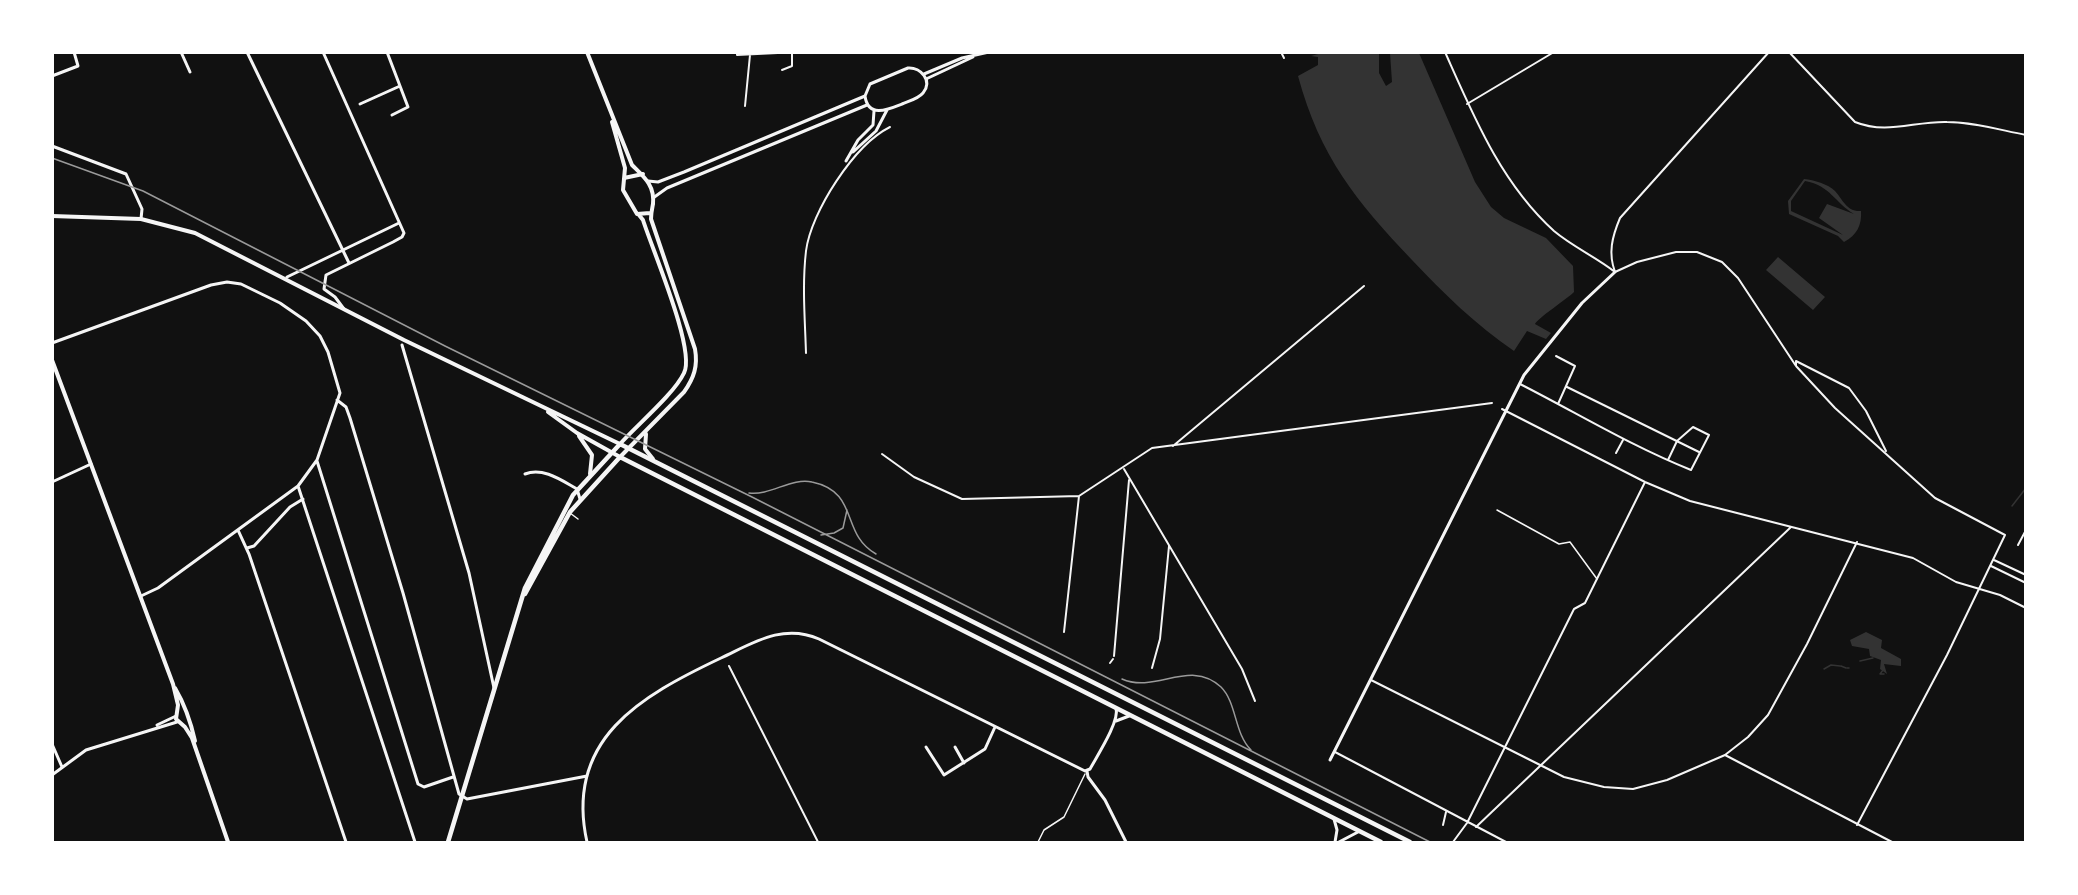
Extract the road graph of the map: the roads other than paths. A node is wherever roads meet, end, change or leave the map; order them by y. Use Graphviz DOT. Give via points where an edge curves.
graph roads {
  1 [pos="74,52"];
  2 [pos="181,52"];
  3 [pos="247,52"];
  4 [pos="323,52"];
  5 [pos="387,52"];
  6 [pos="587,52"];
  7 [pos="737,52"];
  8 [pos="798,52"];
  9 [pos="989,52"];
  10 [pos="1281,52"];
  11 [pos="1445,52"];
  12 [pos="1554,52"];
  13 [pos="1769,52"];
  14 [pos="1789,52"];
  15 [pos="792,54"];
  16 [pos="750,55"];
  17 [pos="974,57"];
  18 [pos="1284,58"];
  19 [pos="782,70"];
  20 [pos="190,72"];
  21 [pos="924,74"];
  22 [pos="52,76"];
  23 [pos="926,79"];
  24 [pos="400,86"];
  25 [pos="865,96"];
  26 [pos="360,104"];
  27 [pos="1467,104"];
  28 [pos="867,105"];
  29 [pos="745,106"];
  30 [pos="887,110"];
  31 [pos="874,111"];
  32 [pos="609,112"];
  33 [pos="392,115"];
  34 [pos="798,123"];
  35 [pos="890,127"];
  36 [pos="801,131"];
  37 [pos="2025,135"];
  38 [pos="52,146"];
  39 [pos="851,153"];
  40 [pos="723,155"];
  41 [pos="846,161"];
  42 [pos="726,163"];
  43 [pos="644,174"];
  44 [pos="623,179"];
  45 [pos="648,181"];
  46 [pos="653,198"];
  47 [pos="651,212"];
  48 [pos="639,215"];
  49 [pos="52,216"];
  50 [pos="141,219"];
  51 [pos="399,223"];
  52 [pos="342,250"];
  53 [pos="349,263"];
  54 [pos="1615,272"];
  55 [pos="287,277"];
  56 [pos="1364,286"];
  57 [pos="344,309"];
  58 [pos="52,343"];
  59 [pos="402,345"];
  60 [pos="806,353"];
  61 [pos="1556,356"];
  62 [pos="52,360"];
  63 [pos="1796,366"];
  64 [pos="1520,384"];
  65 [pos="1567,387"];
  66 [pos="337,400"];
  67 [pos="1492,403"];
  68 [pos="1558,404"];
  69 [pos="545,409"];
  70 [pos="1502,409"];
  71 [pos="1507,411"];
  72 [pos="647,430"];
  73 [pos="577,433"];
  74 [pos="1623,440"];
  75 [pos="1677,441"];
  76 [pos="620,444"];
  77 [pos="1173,446"];
  78 [pos="628,449"];
  79 [pos="611,452"];
  80 [pos="1700,452"];
  81 [pos="1616,453"];
  82 [pos="1887,453"];
  83 [pos="882,454"];
  84 [pos="620,457"];
  85 [pos="317,460"];
  86 [pos="1668,460"];
  87 [pos="91,464"];
  88 [pos="658,464"];
  89 [pos="1123,468"];
  90 [pos="525,474"];
  91 [pos="590,474"];
  92 [pos="1130,480"];
  93 [pos="52,482"];
  94 [pos="1645,482"];
  95 [pos="298,486"];
  96 [pos="577,489"];
  97 [pos="1079,496"];
  98 [pos="303,499"];
  99 [pos="580,499"];
  100 [pos="750,510"];
  101 [pos="1497,510"];
  102 [pos="570,512"];
  103 [pos="578,519"];
  104 [pos="744,521"];
  105 [pos="1791,526"];
  106 [pos="238,530"];
  107 [pos="2025,530"];
  108 [pos="1857,542"];
  109 [pos="2018,545"];
  110 [pos="1169,546"];
  111 [pos="247,548"];
  112 [pos="1994,560"];
  113 [pos="1991,566"];
  114 [pos="2025,575"];
  115 [pos="1597,579"];
  116 [pos="2025,583"];
  117 [pos="1980,589"];
  118 [pos="525,594"];
  119 [pos="141,596"];
  120 [pos="2025,608"];
  121 [pos="985,628"];
  122 [pos="1060,638"];
  123 [pos="979,639"];
  124 [pos="1110,663"];
  125 [pos="729,666"];
  126 [pos="1152,668"];
  127 [pos="1371,680"];
  128 [pos="173,684"];
  129 [pos="495,689"];
  130 [pos="1255,701"];
  131 [pos="1114,706"];
  132 [pos="184,711"];
  133 [pos="177,717"];
  134 [pos="1135,717"];
  135 [pos="188,720"];
  136 [pos="1114,723"];
  137 [pos="183,724"];
  138 [pos="995,727"];
  139 [pos="52,744"];
  140 [pos="926,747"];
  141 [pos="955,747"];
  142 [pos="1504,748"];
  143 [pos="197,751"];
  144 [pos="1335,752"];
  145 [pos="1725,755"];
  146 [pos="1330,760"];
  147 [pos="964,763"];
  148 [pos="1539,765"];
  149 [pos="62,767"];
  150 [pos="1087,771"];
  151 [pos="52,775"];
  152 [pos="587,776"];
  153 [pos="453,777"];
  154 [pos="1281,777"];
  155 [pos="1311,792"];
  156 [pos="1283,793"];
  157 [pos="462,797"];
  158 [pos="1305,804"];
  159 [pos="1339,807"];
  160 [pos="1446,812"];
  161 [pos="1334,819"];
  162 [pos="1467,823"];
  163 [pos="1443,825"];
  164 [pos="1857,825"];
  165 [pos="1476,827"];
  166 [pos="1359,832"];
  167 [pos="228,843"];
  168 [pos="346,843"];
  169 [pos="415,843"];
  170 [pos="448,843"];
  171 [pos="587,843"];
  172 [pos="818,843"];
  173 [pos="1038,843"];
  174 [pos="1126,843"];
  175 [pos="1337,843"];
  176 [pos="1381,843"];
  177 [pos="1410,843"];
  178 [pos="1453,843"];
  179 [pos="1506,843"];
  180 [pos="1892,843"];
  1 -- 22 [label="street" via="78,66"];
  2 -- 20 [label="street"];
  3 -- 52 [label="street"];
  4 -- 51 [label="street"];
  5 -- 24 [label="street"];
  6 -- 32 [label="street"];
  7 -- 16 [label="street"];
  8 -- 15 [label="street"];
  9 -- 17 [label="street"];
  10 -- 18 [label="street"];
  11 -- 27 [label="street"];
  12 -- 27 [label="street"];
  13 -- 54 [label="street" via="1620,218 1610,258"];
  14 -- 37 [label="street" via="1855,122 1866,126 1890,129 1947,122"];
  15 -- 16 [label="street"];
  15 -- 19 [label="street" via="792,66"];
  16 -- 29 [label="street"];
  17 -- 21 [label="street"];
  17 -- 23 [label="street"];
  21 -- 23 [label="street"];
  21 -- 25 [label="street" via="906,69 870,84"];
  23 -- 30 [label="street" via="921,95"];
  24 -- 26 [label="street"];
  24 -- 33 [label="street" via="408,106"];
  25 -- 28 [label="street"];
  25 -- 34 [label="street"];
  27 -- 54 [label="street" via="1491,150 1532,209 1561,236"];
  28 -- 31 [label="street"];
  28 -- 36 [label="street"];
  30 -- 31 [label="street"];
  30 -- 39 [label="street" via="876,131"];
  31 -- 39 [label="street" via="873,125"];
  32 -- 43 [label="street" via="632,165"];
  32 -- 44 [label="street" via="625,168"];
  34 -- 36 [label="street"];
  34 -- 40 [label="street"];
  35 -- 60 [label="street" via="849,163 811,233 806,252"];
  36 -- 42 [label="street"];
  38 -- 50 [label="street" via="126,174 142,209"];
  39 -- 41 [label="street"];
  40 -- 42 [label="street"];
  40 -- 45 [label="street" via="658,182"];
  42 -- 46 [label="street" via="661,190"];
  43 -- 44 [label="street" via="631,174"];
  43 -- 45 [label="street"];
  44 -- 48 [label="street" via="625,197"];
  45 -- 46 [label="street"];
  46 -- 47 [label="street"];
  47 -- 48 [label="street"];
  47 -- 72 [label="street" via="697,357 687,387"];
  48 -- 76 [label="street" via="688,358 681,379"];
  49 -- 50 [label="street"];
  50 -- 55 [label="street" via="195,232"];
  51 -- 52 [label="street"];
  51 -- 53 [label="street" via="404,232 402,237"];
  52 -- 53 [label="street"];
  52 -- 55 [label="street"];
  53 -- 57 [label="street" via="328,273 323,282 325,290"];
  54 -- 63 [label="street" via="1676,252 1697,252 1717,259 1738,278"];
  54 -- 64 [label="street" via="1582,303 1522,374"];
  55 -- 57 [label="street"];
  56 -- 77 [label="street"];
  57 -- 69 [label="street"];
  58 -- 66 [label="street" via="211,285 233,282 286,306 315,330 330,358 340,393"];
  59 -- 129 [label="street" via="469,573"];
  61 -- 65 [label="street" via="1575,366"];
  62 -- 87 [label="street"];
  63 -- 82 [label="street" via="1835,408"];
  63 -- 82 [label="street" via="1796,361 1849,388"];
  64 -- 68 [label="street"];
  64 -- 71 [label="street"];
  65 -- 68 [label="street"];
  65 -- 75 [label="street"];
  66 -- 85 [label="street"];
  66 -- 153 [label="street" via="346,407 403,593"];
  67 -- 77 [label="street"];
  68 -- 74 [label="street"];
  69 -- 73 [label="street"];
  69 -- 76 [label="street"];
  70 -- 71 [label="street"];
  71 -- 94 [label="street"];
  71 -- 127 [label="street"];
  72 -- 78 [label="street"];
  72 -- 88 [label="street" via="645,449"];
  73 -- 79 [label="street"];
  73 -- 91 [label="street" via="592,455"];
  74 -- 81 [label="street"];
  74 -- 86 [label="street"];
  75 -- 80 [label="street"];
  75 -- 80 [label="street" via="1693,427 1709,435"];
  75 -- 86 [label="street"];
  76 -- 78 [label="main road"];
  76 -- 79 [label="main road"];
  77 -- 89 [label="street" via="1152,448"];
  78 -- 84 [label="street"];
  78 -- 88 [label="main road"];
  79 -- 84 [label="street"];
  79 -- 91 [label="main road"];
  80 -- 86 [label="street" via="1691,470"];
  82 -- 112 [label="street" via="1935,498 2006,535"];
  83 -- 97 [label="street" via="914,477 962,499"];
  84 -- 99 [label="main road"];
  84 -- 104 [label="main road"];
  85 -- 95 [label="street"];
  85 -- 153 [label="street" via="418,784 424,787"];
  87 -- 93 [label="street"];
  87 -- 119 [label="street"];
  88 -- 100 [label="main road"];
  89 -- 92 [label="street"];
  89 -- 97 [label="street"];
  90 -- 96 [label="street" via="541,471"];
  91 -- 96 [label="main road"];
  92 -- 110 [label="street"];
  92 -- 124 [label="street"];
  94 -- 105 [label="street" via="1690,501"];
  94 -- 115 [label="street"];
  95 -- 98 [label="street"];
  95 -- 106 [label="street"];
  96 -- 99 [label="street"];
  96 -- 118 [label="main road" via="536,563"];
  97 -- 122 [label="street" via="1064,633"];
  98 -- 111 [label="street" via="290,507 254,546"];
  98 -- 169 [label="street"];
  99 -- 102 [label="main road"];
  100 -- 104 [label="main road"];
  100 -- 121 [label="main road"];
  101 -- 115 [label="lane" via="1559,544 1570,542"];
  102 -- 103 [label="lane"];
  102 -- 118 [label="main road"];
  104 -- 123 [label="main road"];
  105 -- 108 [label="street"];
  105 -- 148 [label="street"];
  106 -- 111 [label="street"];
  106 -- 119 [label="street" via="157,589"];
  107 -- 109 [label="street"];
  108 -- 117 [label="street" via="1913,558 1956,582"];
  108 -- 145 [label="street" via="1768,715"];
  110 -- 126 [label="street" via="1160,639"];
  110 -- 130 [label="street" via="1242,669"];
  111 -- 168 [label="street"];
  112 -- 113 [label="street"];
  112 -- 114 [label="street"];
  113 -- 116 [label="street"];
  113 -- 117 [label="street"];
  115 -- 142 [label="street" via="1585,603 1574,609"];
  117 -- 120 [label="street"];
  117 -- 164 [label="street"];
  118 -- 129 [label="main road"];
  119 -- 128 [label="street"];
  121 -- 123 [label="main road"];
  121 -- 154 [label="main road"];
  123 -- 131 [label="main road"];
  125 -- 172 [label="street"];
  127 -- 142 [label="street"];
  127 -- 144 [label="street"];
  128 -- 132 [label="street"];
  128 -- 133 [label="street"];
  129 -- 157 [label="main road"];
  131 -- 134 [label="main road"];
  131 -- 136 [label="street" via="1118,711"];
  132 -- 133 [label="street"];
  132 -- 135 [label="street"];
  133 -- 137 [label="street"];
  133 -- 149 [label="street" via="86,750"];
  134 -- 136 [label="street" via="1123,717"];
  134 -- 156 [label="main road"];
  135 -- 137 [label="street"];
  135 -- 143 [label="street"];
  136 -- 150 [label="street"];
  137 -- 143 [label="street"];
  138 -- 147 [label="street" via="984,749"];
  138 -- 150 [label="street"];
  138 -- 152 [label="street" via="819,639 801,633 782,633 697,670 633,707 607,734"];
  139 -- 149 [label="street"];
  140 -- 147 [label="street" via="944,775"];
  141 -- 147 [label="street"];
  142 -- 148 [label="street"];
  142 -- 162 [label="street"];
  143 -- 167 [label="street"];
  144 -- 146 [label="street"];
  144 -- 160 [label="street"];
  145 -- 148 [label="street" via="1695,770 1633,789 1578,781"];
  145 -- 164 [label="street"];
  148 -- 165 [label="street"];
  149 -- 151 [label="street"];
  150 -- 173 [label="lane" via="1064,817 1044,830"];
  150 -- 174 [label="street"];
  152 -- 157 [label="street"];
  152 -- 171 [label="street" via="583,815"];
  153 -- 157 [label="street"];
  154 -- 155 [label="main road"];
  154 -- 156 [label="main road"];
  155 -- 158 [label="main road"];
  155 -- 159 [label="main road"];
  156 -- 158 [label="main road"];
  157 -- 170 [label="main road"];
  158 -- 161 [label="main road"];
  159 -- 161 [label="main road"];
  159 -- 177 [label="main road"];
  160 -- 162 [label="street"];
  160 -- 163 [label="street"];
  161 -- 166 [label="main road"];
  161 -- 175 [label="street"];
  162 -- 165 [label="street"];
  162 -- 178 [label="street"];
  164 -- 180 [label="street"];
  165 -- 179 [label="street"];
  166 -- 175 [label="street"];
  166 -- 176 [label="main road"];
}
